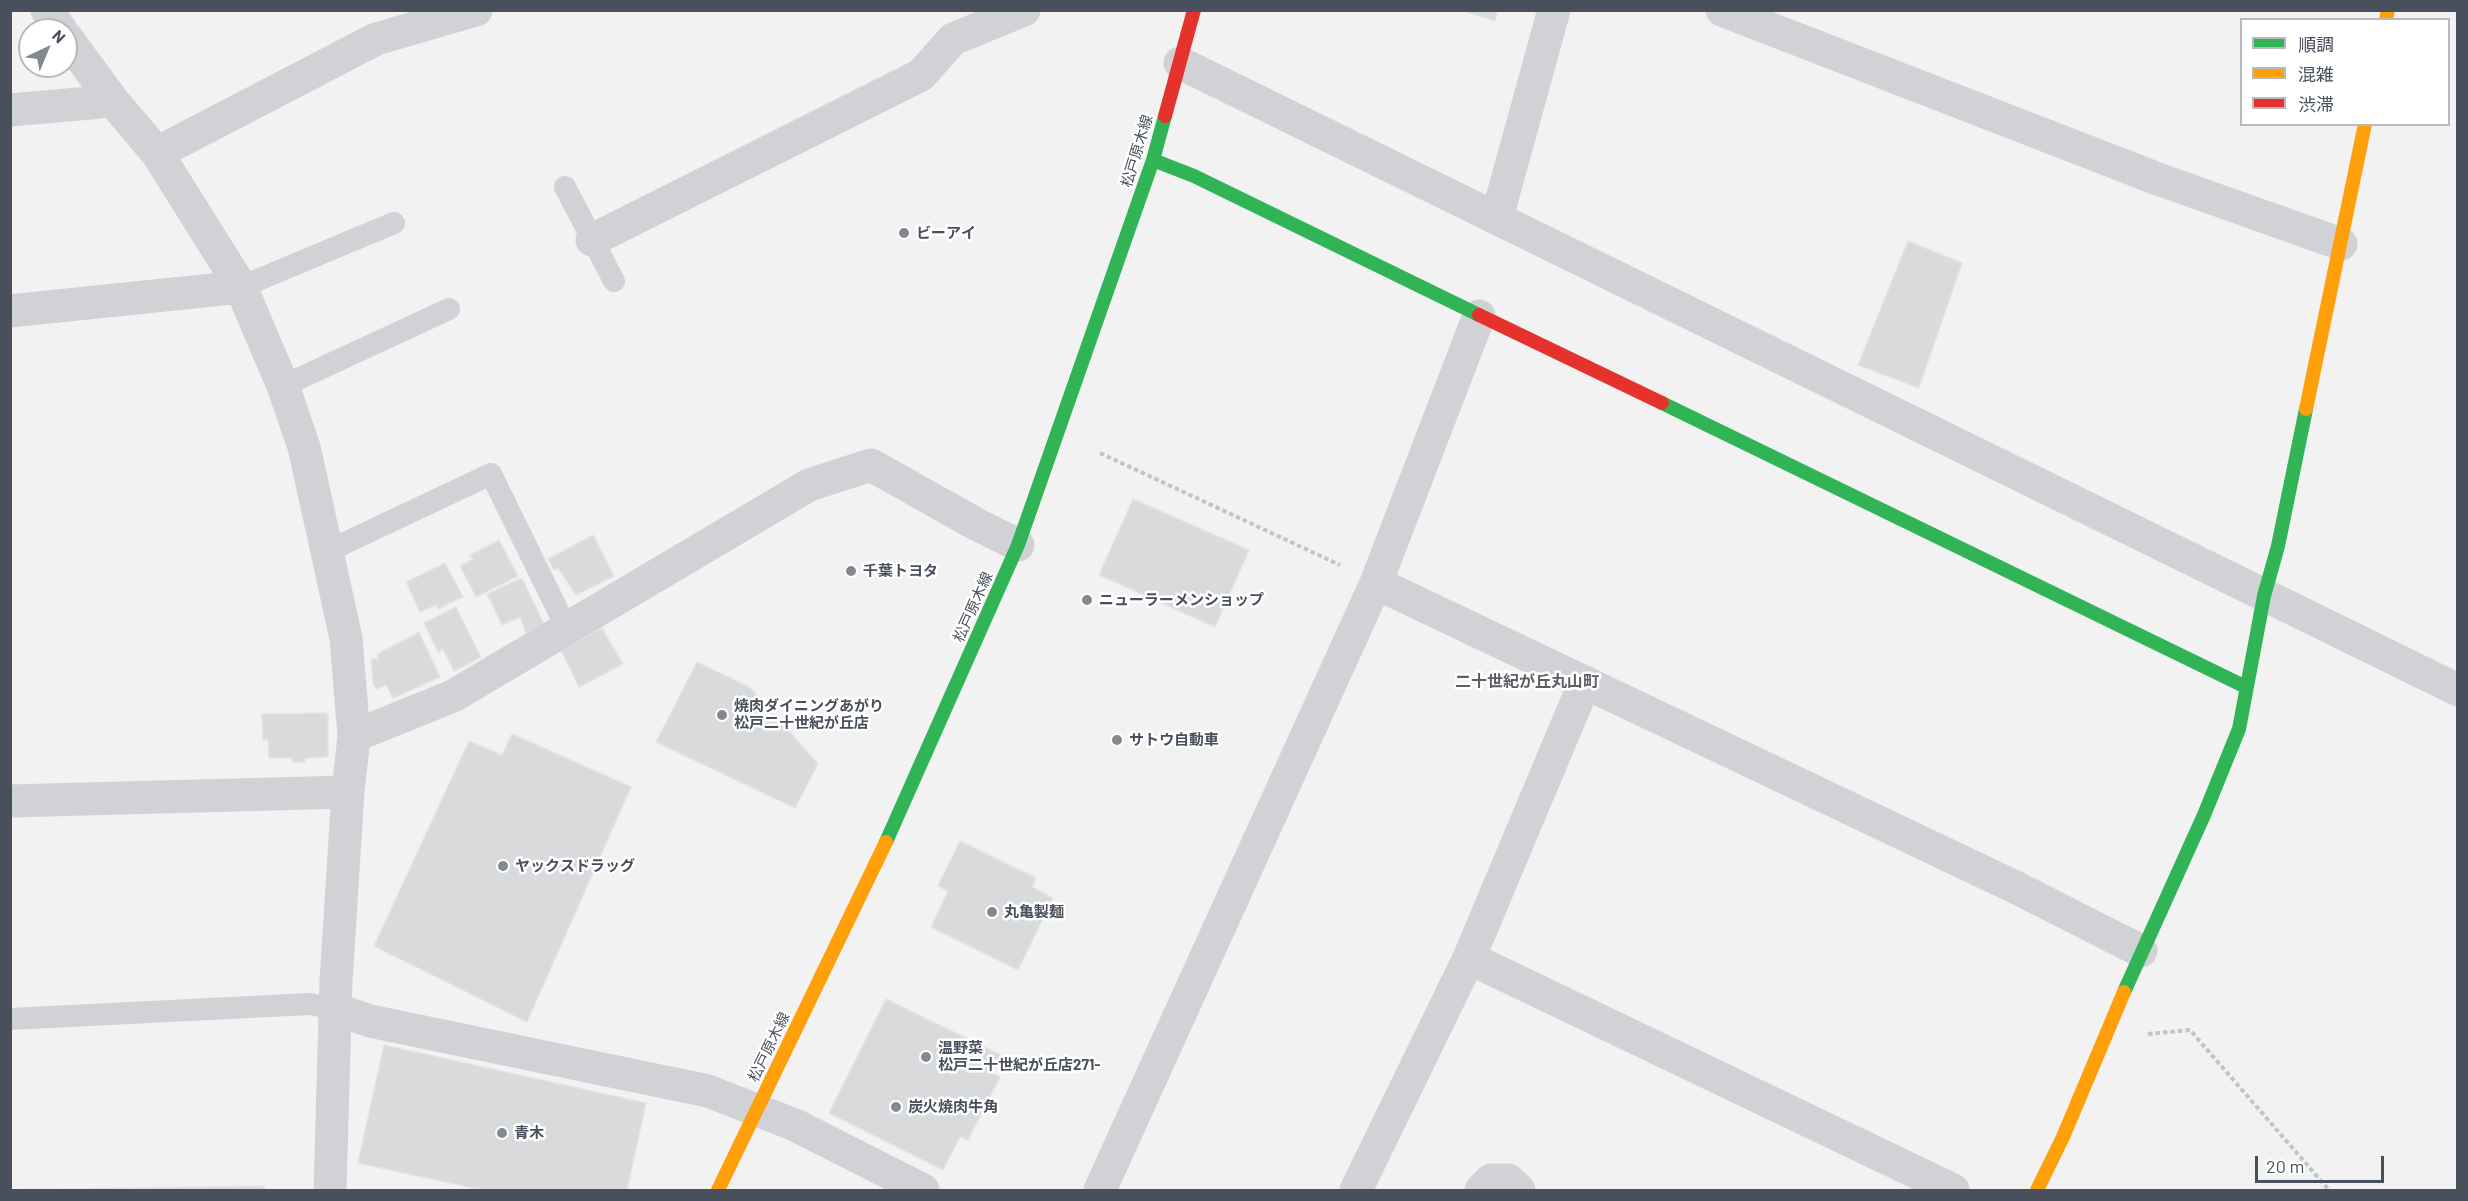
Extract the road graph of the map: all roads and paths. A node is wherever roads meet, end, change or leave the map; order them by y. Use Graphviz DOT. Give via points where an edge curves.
graph roads {
  1 [pos="476,10"];
  2 [pos="1024,10"];
  3 [pos="1194,10"];
  4 [pos="1554,10"];
  5 [pos="1722,10"];
  6 [pos="78,53"];
  7 [pos="1180,63"];
  8 [pos="113,101"];
  9 [pos="10,110"];
  10 [pos="2365,126"];
  11 [pos="157,153"];
  12 [pos="1153,160"];
  13 [pos="565,188"];
  14 [pos="1497,217"];
  15 [pos="394,223"];
  16 [pos="592,240"];
  17 [pos="2341,244"];
  18 [pos="614,281"];
  19 [pos="241,287"];
  20 [pos="449,309"];
  21 [pos="10,312"];
  22 [pos="1479,316"];
  23 [pos="283,386"];
  24 [pos="1100,453"];
  25 [pos="1018,544"];
  26 [pos="326,552"];
  27 [pos="1376,583"];
  28 [pos="2264,596"];
  29 [pos="567,629"];
  30 [pos="1585,681"];
  31 [pos="2246,687"];
  32 [pos="2457,690"];
  33 [pos="354,736"];
  34 [pos="348,792"];
  35 [pos="10,801"];
  36 [pos="2141,951"];
  37 [pos="1469,958"];
  38 [pos="334,1009"];
  39 [pos="10,1018"];
  40 [pos="2104,1038"];
  41 [pos="757,1111"];
  42 [pos="330,1191"];
  43 [pos="718,1191"];
  44 [pos="923,1191"];
  45 [pos="1100,1191"];
  46 [pos="1356,1191"];
  47 [pos="1481,1191"];
  48 [pos="1519,1191"];
  49 [pos="1953,1191"];
  50 [pos="2037,1191"];
  51 [pos="2329,1191"];
  1 -- 11 [label="street" via="376,39"];
  2 -- 16 [label="street" via="953,39 921,75"];
  3 -- 7 [label="street, 松戸原木線"];
  4 -- 14 [label="street"];
  5 -- 17 [label="street" via="2158,179"];
  6 -- 8 [label="street"];
  7 -- 12 [label="street, 松戸原木線"];
  7 -- 14 [label="street"];
  8 -- 9 [label="street"];
  8 -- 11 [label="street"];
  10 -- 17 [label="street"];
  11 -- 19 [label="street"];
  12 -- 22 [label="street" via="1194,176"];
  12 -- 25 [label="street, 松戸原木線"];
  13 -- 16 [label="lane"];
  14 -- 28 [label="street"];
  15 -- 19 [label="lane"];
  16 -- 18 [label="lane"];
  17 -- 28 [label="street"];
  19 -- 21 [label="street"];
  19 -- 23 [label="street"];
  20 -- 23 [label="lane"];
  22 -- 27 [label="street"];
  22 -- 31 [label="street"];
  23 -- 26 [label="street" via="304,447"];
  24 -- 27 [label="path"];
  25 -- 29 [label="street" via="871,465 809,484"];
  25 -- 41 [label="street, 松戸原木線" via="897,819"];
  26 -- 29 [label="lane" via="491,474"];
  26 -- 33 [label="street" via="346,638"];
  27 -- 30 [label="street"];
  27 -- 45 [label="street"];
  28 -- 31 [label="street"];
  28 -- 32 [label="street"];
  29 -- 33 [label="street" via="453,696"];
  30 -- 36 [label="street"];
  30 -- 37 [label="street"];
  31 -- 36 [label="street" via="2240,729"];
  33 -- 34 [label="street"];
  34 -- 35 [label="street"];
  34 -- 38 [label="street"];
  36 -- 40 [label="street"];
  37 -- 46 [label="street"];
  37 -- 49 [label="street"];
  38 -- 39 [label="lane" via="310,1004"];
  38 -- 41 [label="street" via="381,1023 708,1091"];
  38 -- 42 [label="street"];
  40 -- 50 [label="street"];
  40 -- 51 [label="path" via="2190,1030"];
  41 -- 43 [label="street, 松戸原木線"];
  41 -- 44 [label="street" via="795,1125"];
  47 -- 48 [label="street" via="1491,1180 1508,1180"];
}
